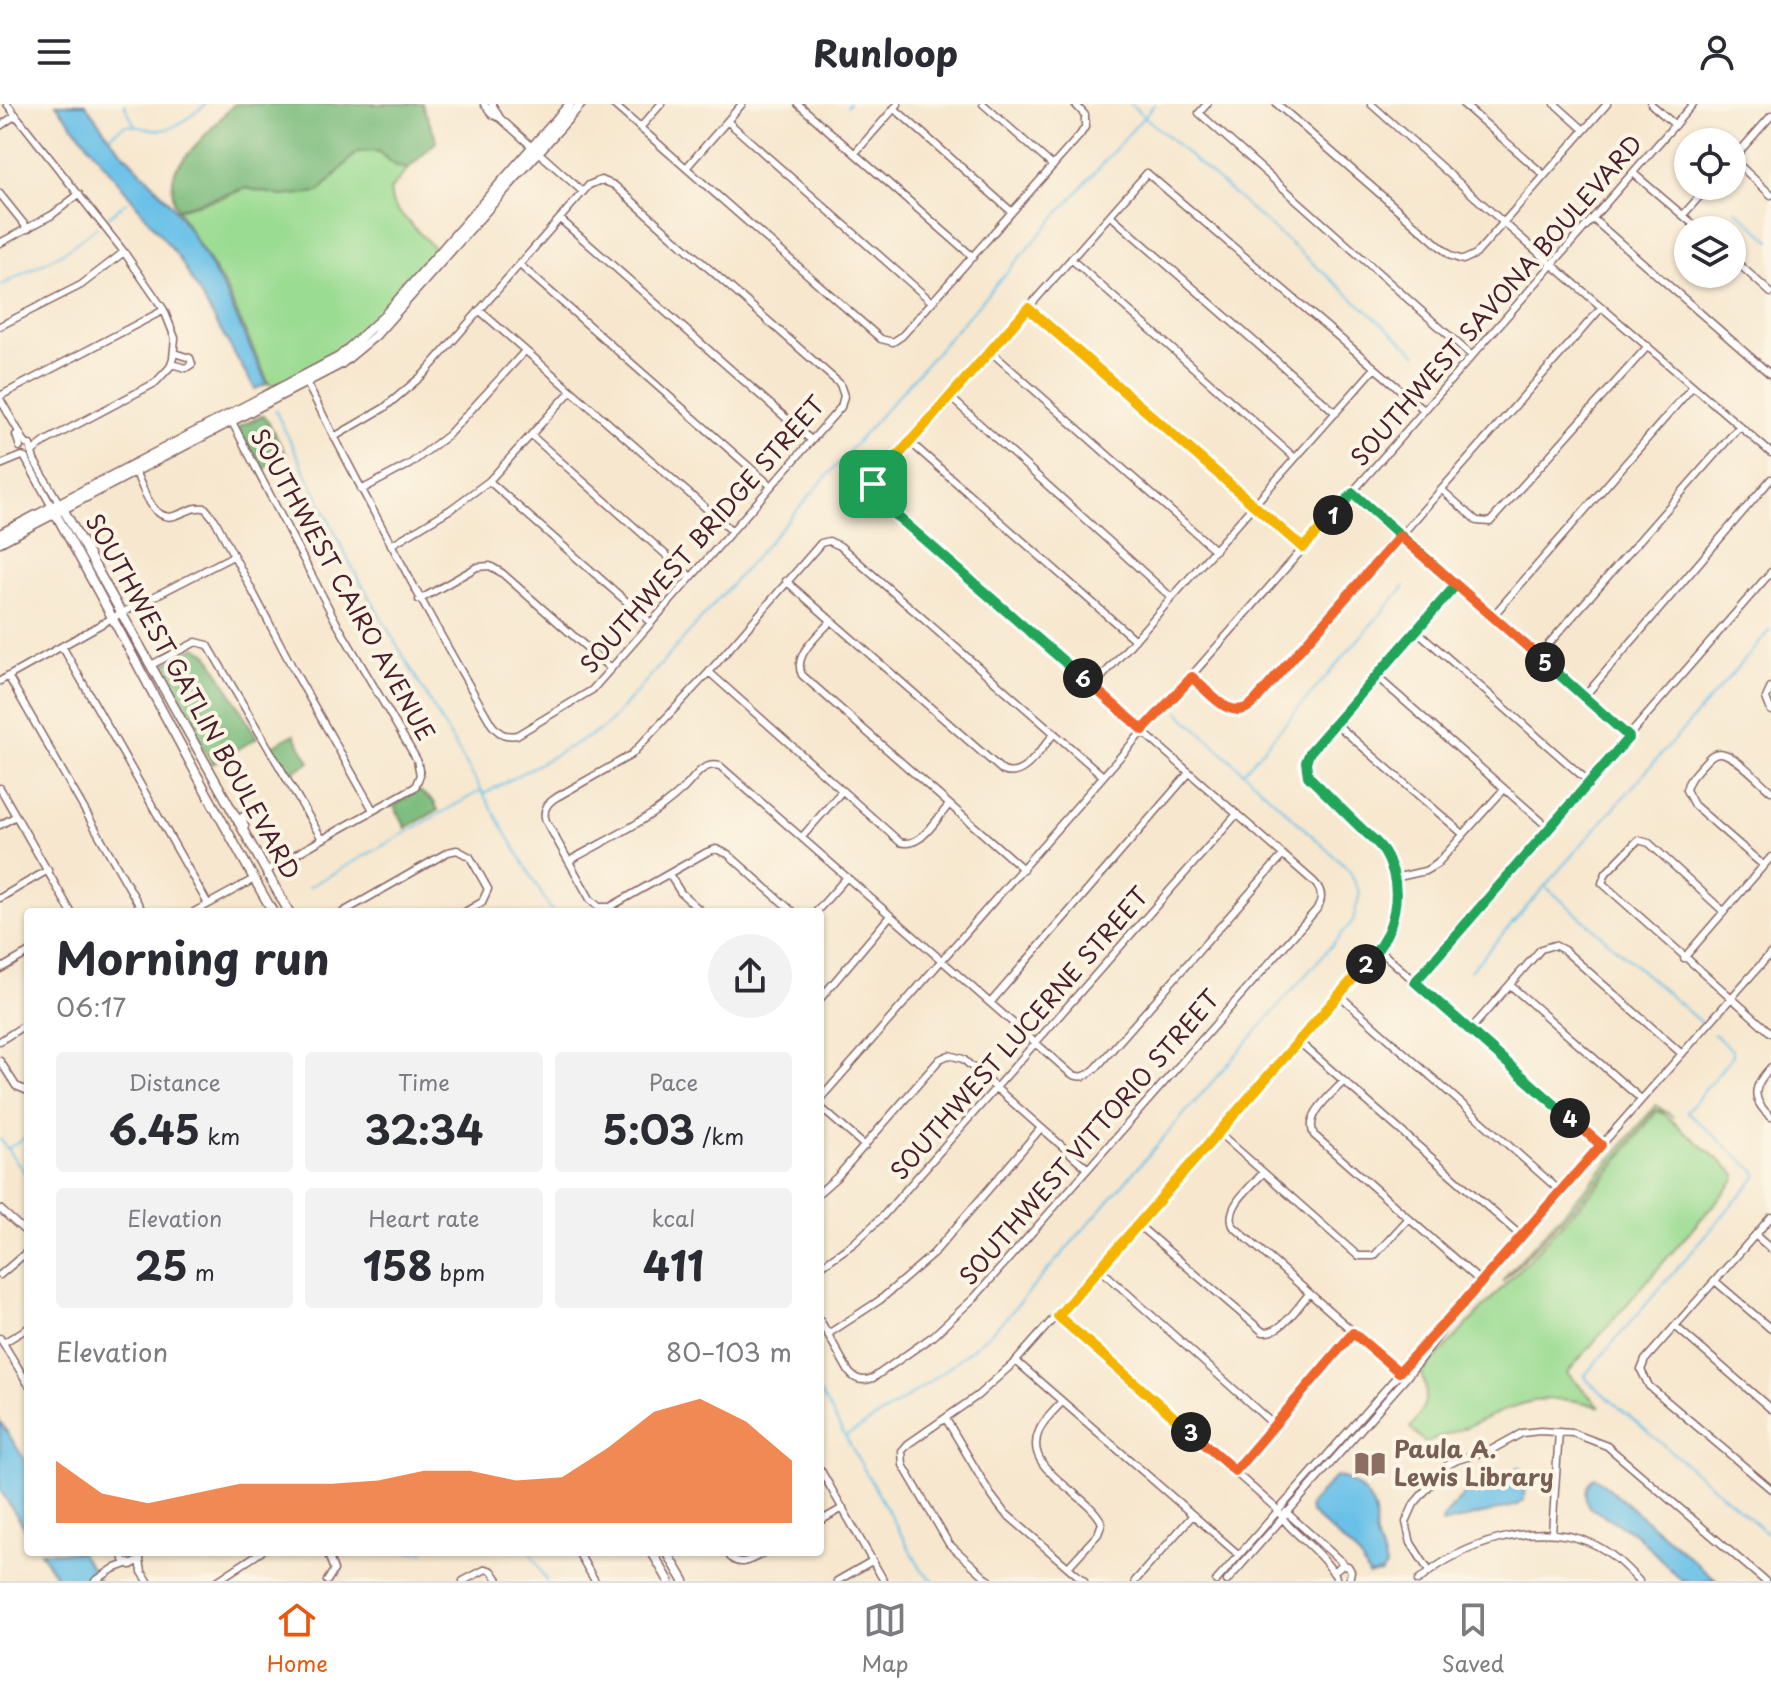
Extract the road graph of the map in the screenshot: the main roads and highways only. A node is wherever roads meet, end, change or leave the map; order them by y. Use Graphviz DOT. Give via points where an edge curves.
graph roads {
  1 [pos="570,104"];
  2 [pos="581,104"];
  3 [pos="535,150"];
  4 [pos="449,241"];
  5 [pos="445,258"];
  6 [pos="305,379"];
  7 [pos="230,417"];
  8 [pos="57,508"];
  9 [pos="0,534"];
  10 [pos="0,542"];
  11 [pos="118,615"];
  12 [pos="234,813"];
  13 [pos="229,836"];
  14 [pos="260,859"];
  15 [pos="266,871"];
  16 [pos="254,879"];
  17 [pos="271,908"];
  18 [pos="284,908"];
  19 [pos="285,908"];
  20 [pos="654,1556"];
  21 [pos="669,1556"];
  22 [pos="669,1581"];
  23 [pos="684,1581"];
  1 -- 3 [label="main road"];
  2 -- 3 [label="main road"];
  3 -- 4 [label="main road"];
  3 -- 5 [label="main road"];
  4 -- 5 [label="main road"];
  4 -- 6 [label="main road" via="361,340"];
  5 -- 6 [label="main road" via="375,336 341,364"];
  6 -- 7 [label="main road"];
  7 -- 8 [label="main road"];
  7 -- 8 [label="main road"];
  8 -- 9 [label="main road"];
  8 -- 10 [label="main road"];
  8 -- 11 [label="main road, SOUTHWEST GATLIN BOULEVARD"];
  11 -- 12 [label="main road, SOUTHWEST GATLIN BOULEVARD"];
  11 -- 13 [label="main road, SOUTHWEST GATLIN BOULEVARD"];
  12 -- 14 [label="main road, SOUTHWEST GATLIN BOULEVARD"];
  12 -- 14 [label="main road" via="252,811 241,820"];
  13 -- 15 [label="main road" via="252,869"];
  13 -- 16 [label="main road, SOUTHWEST GATLIN BOULEVARD"];
  14 -- 15 [label="main road, SOUTHWEST GATLIN BOULEVARD"];
  15 -- 19 [label="main road, SOUTHWEST GATLIN BOULEVARD"];
  16 -- 17 [label="main road, SOUTHWEST GATLIN BOULEVARD"];
  16 -- 18 [label="main road" via="265,880"];
  20 -- 22 [label="main road"];
  21 -- 23 [label="main road"];
}
